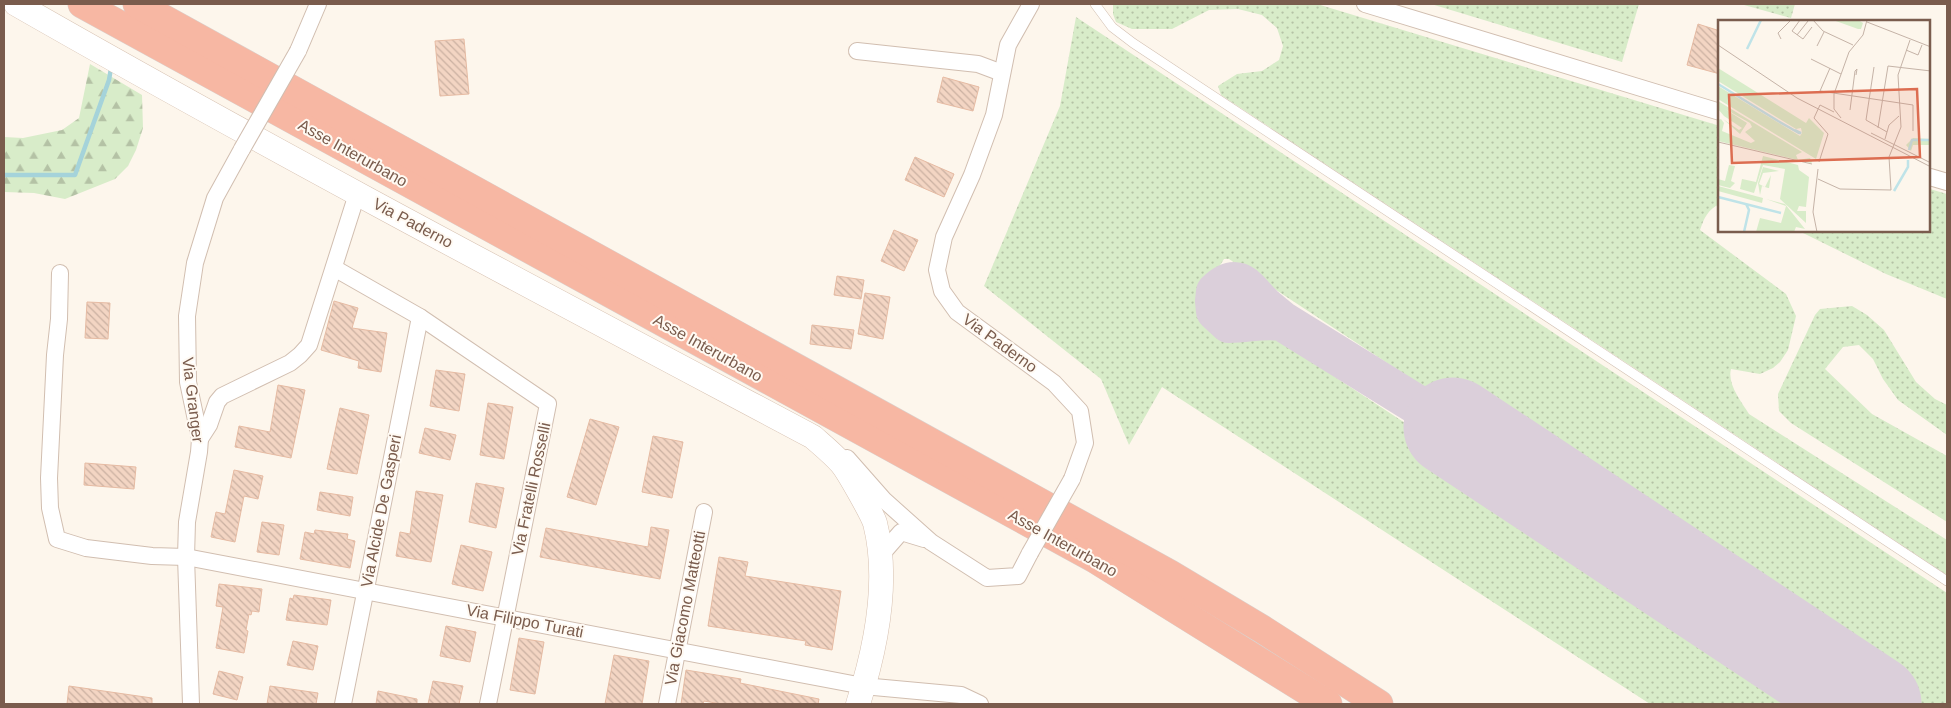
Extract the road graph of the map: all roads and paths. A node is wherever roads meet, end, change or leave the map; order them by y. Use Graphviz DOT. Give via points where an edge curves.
graph roads {
  1 [pos="16,4"];
  2 [pos="82,4"];
  3 [pos="137,4"];
  4 [pos="318,4"];
  5 [pos="1031,4"];
  6 [pos="1094,4"];
  7 [pos="1365,4"];
  8 [pos="857,51"];
  9 [pos="1002,73"];
  10 [pos="1718,111"];
  11 [pos="1931,177"];
  12 [pos="1947,182"];
  13 [pos="357,194"];
  14 [pos="334,268"];
  15 [pos="60,273"];
  16 [pos="420,317"];
  17 [pos="200,439"];
  18 [pos="873,500"];
  19 [pos="704,512"];
  20 [pos="874,522"];
  21 [pos="901,532"];
  22 [pos="931,542"];
  23 [pos="880,556"];
  24 [pos="186,557"];
  25 [pos="1947,581"];
  26 [pos="365,591"];
  27 [pos="504,617"];
  28 [pos="677,650"];
  29 [pos="861,695"];
  30 [pos="191,704"];
  31 [pos="343,704"];
  32 [pos="488,704"];
  33 [pos="667,704"];
  34 [pos="980,704"];
  35 [pos="1328,704"];
  36 [pos="1379,704"];
  1 -- 13 [label="street, Via Paderno"];
  2 -- 35 [label="highway, Asse Interurbano" via="1095,560"];
  3 -- 36 [label="highway, Asse Interurbano" via="1170,574"];
  4 -- 17 [label="street, Via Granger, bridge" via="298,51 215,198 195,263 187,316 188,382"];
  5 -- 9 [label="street, Via Paderno" via="1008,45"];
  6 -- 25 [label="lane" via="1112,27 1133,42"];
  7 -- 10 [label="street"];
  8 -- 9 [label="street" via="978,64"];
  9 -- 22 [label="street, Via Paderno, bridge" via="994,114 972,175 944,237 937,270 942,291 958,312 1054,383 1080,411 1085,443 1072,479 1018,576 987,578"];
  11 -- 12 [label="street"];
  13 -- 14 [label="street"];
  13 -- 18 [label="street, Via Paderno" via="813,437"];
  14 -- 16 [label="street, Via Fratelli Rosselli"];
  14 -- 17 [label="street" via="309,345 275,371 222,396 216,402"];
  15 -- 24 [label="street, Via Filippo Turati" via="49,478 50,508 57,539 86,548"];
  16 -- 26 [label="street, Via Alcide De Gasperi"];
  16 -- 27 [label="street, Via Fratelli Rosselli" via="548,404"];
  17 -- 24 [label="street, Via Granger" via="187,522"];
  18 -- 20 [label="street, Via Paderno"];
  18 -- 22 [label="street, Via Paderno"];
  19 -- 28 [label="street, Via Giacomo Matteotti"];
  20 -- 21 [label="street, Via Paderno"];
  20 -- 23 [label="street, Via Paderno"];
  21 -- 22 [label="street, Via Paderno"];
  21 -- 23 [label="street"];
  23 -- 29 [label="street, Via Paderno" via="878,616"];
  24 -- 26 [label="street, Via Filippo Turati"];
  24 -- 30 [label="street, Via Granger"];
  26 -- 27 [label="street, Via Filippo Turati"];
  26 -- 31 [label="street, Via Alcide De Gasperi"];
  27 -- 28 [label="street, Via Filippo Turati"];
  27 -- 32 [label="street, Via Fratelli Rosselli"];
  28 -- 29 [label="street, Via Filippo Turati"];
  28 -- 33 [label="street, Via Giacomo Matteotti"];
  29 -- 34 [label="street, Via Filippo Turati" via="961,695"];
}
